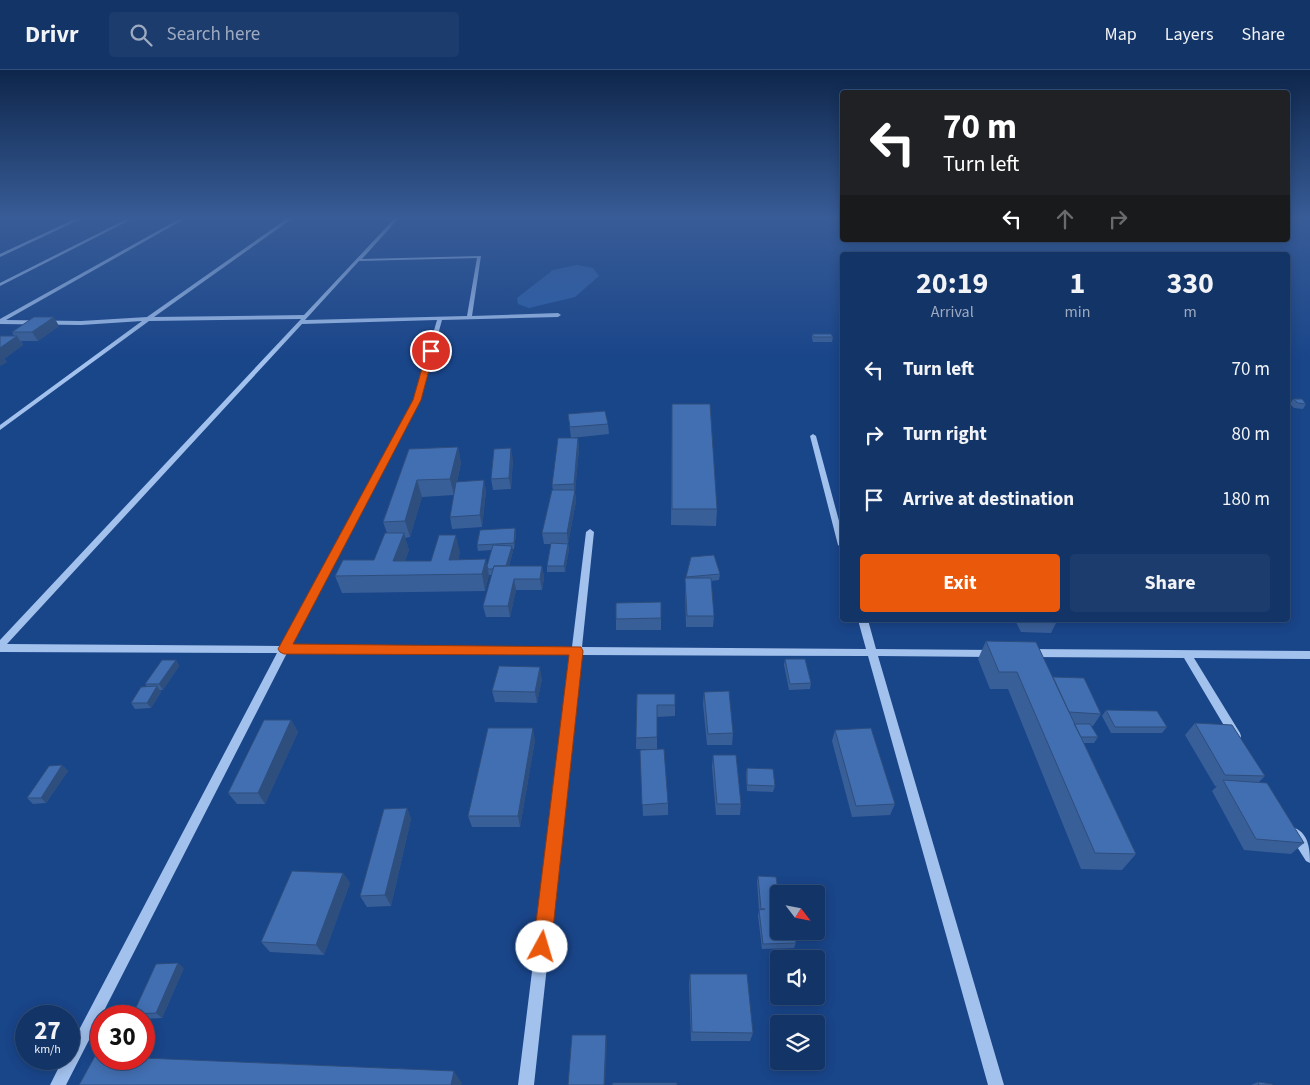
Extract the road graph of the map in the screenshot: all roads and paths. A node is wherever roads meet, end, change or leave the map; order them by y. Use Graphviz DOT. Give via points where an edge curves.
graph roads {
  1 [pos="39,265"];
  2 [pos="100,265"];
  3 [pos="224,265"];
  4 [pos="352,265"];
  5 [pos="477,265"];
  6 [pos="0,285"];
  7 [pos="558,315"];
  8 [pos="469,317"];
  9 [pos="440,318"];
  10 [pos="148,319"];
  11 [pos="301,320"];
  12 [pos="0,322"];
  13 [pos="0,428"];
  14 [pos="812,436"];
  15 [pos="590,532"];
  16 [pos="840,538"];
  17 [pos="864,622"];
  18 [pos="0,647"];
  19 [pos="284,649"];
  20 [pos="576,651"];
  21 [pos="872,652"];
  22 [pos="998,653"];
  23 [pos="1017,653"];
  24 [pos="1187,654"];
  25 [pos="1310,655"];
  26 [pos="1243,748"];
  27 [pos="1289,824"];
  28 [pos="1310,857"];
  29 [pos="58,1085"];
  30 [pos="526,1085"];
  31 [pos="996,1085"];
  1 -- 6 [label="street"];
  2 -- 12 [label="street"];
  3 -- 10 [label="street"];
  4 -- 11 [label="street"];
  5 -- 8 [label="street"];
  7 -- 8 [label="street"];
  8 -- 9 [label="street"];
  9 -- 11 [label="street"];
  9 -- 19 [label="street" via="417,400"];
  10 -- 11 [label="street"];
  10 -- 12 [label="street" via="81,323"];
  10 -- 13 [label="street"];
  11 -- 18 [label="street"];
  14 -- 16 [label="street"];
  15 -- 20 [label="street"];
  17 -- 21 [label="street"];
  18 -- 19 [label="street"];
  19 -- 20 [label="street"];
  19 -- 29 [label="street"];
  20 -- 21 [label="street"];
  20 -- 30 [label="street"];
  21 -- 22 [label="street"];
  21 -- 31 [label="street"];
  23 -- 24 [label="street"];
  24 -- 25 [label="street"];
  24 -- 26 [label="street"];
  27 -- 28 [label="street"];
}
